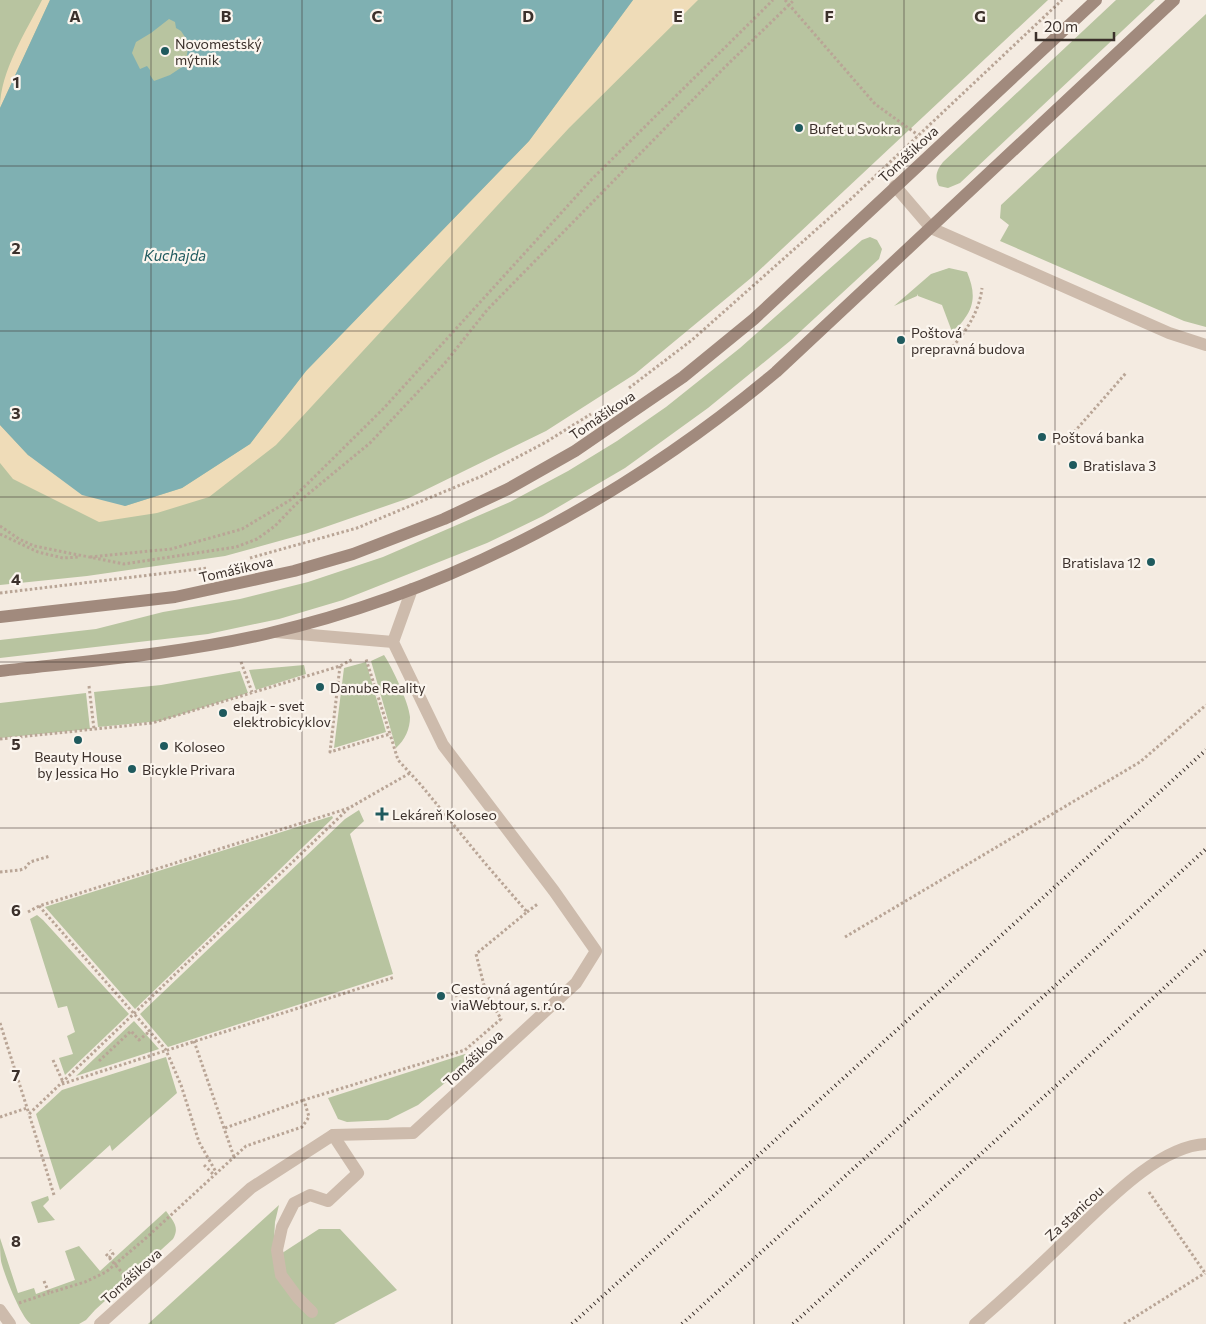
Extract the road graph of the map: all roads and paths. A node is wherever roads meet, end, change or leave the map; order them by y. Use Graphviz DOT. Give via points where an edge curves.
graph roads {
  1 [pos="773,0"];
  2 [pos="785,0"];
  3 [pos="794,0"];
  4 [pos="1062,0"];
  5 [pos="1096,0"];
  6 [pos="1174,0"];
  7 [pos="790,5"];
  8 [pos="918,136"];
  9 [pos="895,186"];
  10 [pos="931,228"];
  11 [pos="982,288"];
  12 [pos="1206,345"];
  13 [pos="946,354"];
  14 [pos="1126,373"];
  15 [pos="622,393"];
  16 [pos="592,414"];
  17 [pos="1058,444"];
  18 [pos="0,526"];
  19 [pos="1,536"];
  20 [pos="83,557"];
  21 [pos="244,560"];
  22 [pos="216,567"];
  23 [pos="412,589"];
  24 [pos="0,592"];
  25 [pos="0,618"];
  26 [pos="275,632"];
  27 [pos="393,642"];
  28 [pos="365,653"];
  29 [pos="357,658"];
  30 [pos="241,662"];
  31 [pos="340,666"];
  32 [pos="0,671"];
  33 [pos="89,686"];
  34 [pos="252,692"];
  35 [pos="1206,704"];
  36 [pos="94,728"];
  37 [pos="390,734"];
  38 [pos="0,739"];
  39 [pos="410,773"];
  40 [pos="348,808"];
  41 [pos="50,856"];
  42 [pos="1,871"];
  43 [pos="39,906"];
  44 [pos="28,912"];
  45 [pos="845,938"];
  46 [pos="395,978"];
  47 [pos="485,985"];
  48 [pos="455,996"];
  49 [pos="134,1014"];
  50 [pos="0,1023"];
  51 [pos="150,1031"];
  52 [pos="194,1041"];
  53 [pos="166,1050"];
  54 [pos="53,1060"];
  55 [pos="99,1061"];
  56 [pos="63,1082"];
  57 [pos="59,1085"];
  58 [pos="304,1100"];
  59 [pos="27,1108"];
  60 [pos="29,1114"];
  61 [pos="0,1117"];
  62 [pos="224,1128"];
  63 [pos="333,1135"];
  64 [pos="1206,1144"];
  65 [pos="234,1157"];
  66 [pos="204,1165"];
  67 [pos="215,1173"];
  68 [pos="1137,1175"];
  69 [pos="54,1195"];
  70 [pos="110,1250"];
  71 [pos="106,1254"];
  72 [pos="109,1258"];
  73 [pos="115,1264"];
  74 [pos="1206,1273"];
  75 [pos="44,1281"];
  76 [pos="49,1293"];
  77 [pos="0,1310"];
  78 [pos="312,1312"];
  79 [pos="10,1324"];
  80 [pos="100,1324"];
  81 [pos="976,1324"];
  82 [pos="1124,1324"];
  1 -- 20 [label="path" via="592,178 384,408 292,499 242,529 170,549"];
  2 -- 7 [label="path"];
  3 -- 7 [label="path"];
  4 -- 8 [label="path"];
  5 -- 9 [label="main road, Tomášikova"];
  6 -- 10 [label="main road"];
  7 -- 8 [label="path" via="875,104"];
  7 -- 20 [label="path" via="487,310 445,363 370,443 296,504 275,526 257,539 236,547 166,559 124,564"];
  8 -- 15 [label="path" via="692,340"];
  9 -- 10 [label="street"];
  9 -- 25 [label="main road, Tomášikova" via="754,319 683,377 575,452 508,489 398,538 324,563 184,595"];
  10 -- 12 [label="street" via="1169,334"];
  10 -- 23 [label="main road" via="781,367 677,448 618,487 526,538 444,578"];
  11 -- 13 [label="path" via="981,302 973,317"];
  14 -- 17 [label="path" via="1076,430"];
  16 -- 21 [label="path" via="482,476 356,528"];
  18 -- 20 [label="path" via="34,546"];
  19 -- 20 [label="path" via="38,552 63,558"];
  22 -- 24 [label="path"];
  23 -- 26 [label="main road" via="349,612"];
  23 -- 27 [label="street"];
  26 -- 27 [label="street"];
  26 -- 32 [label="main road" via="136,656"];
  27 -- 63 [label="street, Tomášikova" via="443,745 596,951 576,983 413,1133"];
  28 -- 37 [label="path"];
  29 -- 31 [label="path"];
  30 -- 34 [label="path"];
  31 -- 34 [label="path"];
  31 -- 37 [label="path" via="330,752"];
  33 -- 36 [label="path"];
  34 -- 36 [label="path" via="160,722"];
  35 -- 45 [label="path" via="1140,762"];
  36 -- 38 [label="path"];
  37 -- 39 [label="path" via="398,760"];
  39 -- 40 [label="path"];
  39 -- 47 [label="path" via="527,912 476,954"];
  40 -- 43 [label="path"];
  40 -- 49 [label="path"];
  41 -- 42 [label="path" via="30,862 20,870"];
  43 -- 44 [label="path"];
  43 -- 49 [label="path"];
  46 -- 52 [label="path"];
  47 -- 48 [label="path"];
  47 -- 58 [label="path" via="486,993 501,1019 465,1050"];
  49 -- 51 [label="path"];
  49 -- 56 [label="path"];
  50 -- 59 [label="path"];
  51 -- 53 [label="path"];
  51 -- 55 [label="path" via="139,1040 131,1031"];
  52 -- 53 [label="path"];
  52 -- 62 [label="path"];
  53 -- 57 [label="path"];
  53 -- 67 [label="path" via="199,1142"];
  54 -- 56 [label="path"];
  56 -- 57 [label="path"];
  57 -- 60 [label="path"];
  58 -- 62 [label="path"];
  58 -- 65 [label="path" via="309,1117 302,1127 246,1146"];
  59 -- 60 [label="path"];
  59 -- 61 [label="path"];
  60 -- 69 [label="path"];
  62 -- 65 [label="path"];
  63 -- 78 [label="street" via="358,1173 328,1201 310,1195 294,1202 282,1227 277,1250 281,1275"];
  63 -- 80 [label="street, Tomášikova" via="251,1188"];
  64 -- 68 [label="street, Za stanicou" via="1178,1150"];
  65 -- 67 [label="path"];
  66 -- 67 [label="path"];
  67 -- 73 [label="path"];
  68 -- 74 [label="path"];
  68 -- 81 [label="street, Za stanicou"];
  70 -- 72 [label="path" via="113,1254"];
  71 -- 72 [label="path"];
  72 -- 73 [label="path"];
  73 -- 76 [label="path" via="85,1282"];
  74 -- 82 [label="path"];
  75 -- 76 [label="path"];
  76 -- 77 [label="path"];
  77 -- 79 [label="street"];
}
